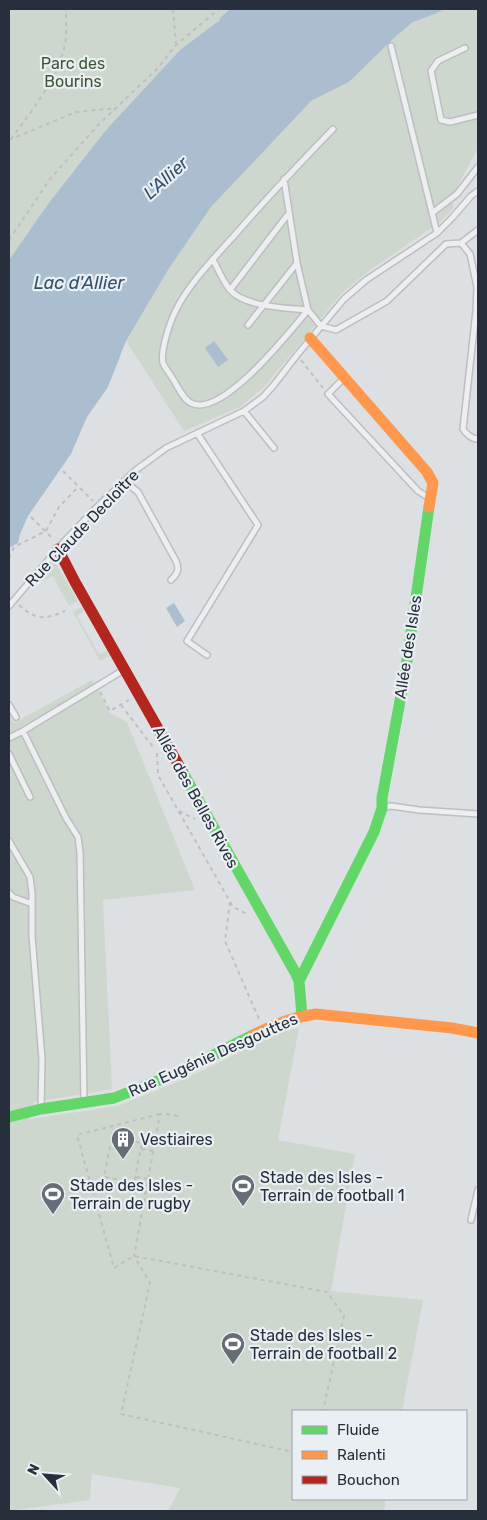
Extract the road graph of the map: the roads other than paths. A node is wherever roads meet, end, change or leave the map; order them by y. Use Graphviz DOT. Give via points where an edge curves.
graph roads {
  1 [pos="391,46"];
  2 [pos="465,48"];
  3 [pos="478,115"];
  4 [pos="333,129"];
  5 [pos="478,167"];
  6 [pos="284,180"];
  7 [pos="478,190"];
  8 [pos="432,213"];
  9 [pos="289,214"];
  10 [pos="478,230"];
  11 [pos="437,233"];
  12 [pos="461,243"];
  13 [pos="212,260"];
  14 [pos="297,263"];
  15 [pos="230,290"];
  16 [pos="264,305"];
  17 [pos="308,310"];
  18 [pos="477,313"];
  19 [pos="248,325"];
  20 [pos="321,326"];
  21 [pos="310,338"];
  22 [pos="345,378"];
  23 [pos="244,411"];
  24 [pos="197,433"];
  25 [pos="478,439"];
  26 [pos="274,448"];
  27 [pos="124,481"];
  28 [pos="432,498"];
  29 [pos="55,544"];
  30 [pos="171,580"];
  31 [pos="9,606"];
  32 [pos="208,655"];
  33 [pos="124,670"];
  34 [pos="9,706"];
  35 [pos="16,718"];
  36 [pos="23,731"];
  37 [pos="9,738"];
  38 [pos="9,754"];
  39 [pos="30,797"];
  40 [pos="382,808"];
  41 [pos="478,814"];
  42 [pos="9,841"];
  43 [pos="9,893"];
  44 [pos="32,904"];
  45 [pos="299,981"];
  46 [pos="302,1016"];
  47 [pos="478,1033"];
  48 [pos="84,1102"];
  49 [pos="41,1110"];
  50 [pos="9,1117"];
  51 [pos="478,1190"];
  52 [pos="471,1220"];
  1 -- 8 [label="lane"];
  2 -- 3 [label="lane" via="438,61 431,71 441,120 450,122"];
  4 -- 6 [label="lane"];
  5 -- 8 [label="lane" via="457,194"];
  6 -- 9 [label="lane"];
  6 -- 13 [label="lane"];
  7 -- 11 [label="lane, Rue Claude Decloître"];
  8 -- 11 [label="lane"];
  9 -- 14 [label="lane"];
  9 -- 15 [label="lane"];
  10 -- 12 [label="lane"];
  11 -- 20 [label="lane, Rue Claude Decloître" via="366,280"];
  12 -- 18 [label="lane" via="470,254 477,288"];
  12 -- 20 [label="lane" via="446,244 387,301 336,330"];
  13 -- 15 [label="lane"];
  13 -- 17 [label="lane" via="175,311 164,349 163,363 192,404 204,405 226,395 258,369"];
  14 -- 16 [label="lane"];
  14 -- 17 [label="lane"];
  15 -- 16 [label="lane" via="241,298"];
  16 -- 17 [label="lane"];
  16 -- 19 [label="lane"];
  17 -- 20 [label="lane"];
  18 -- 25 [label="lane" via="463,429"];
  20 -- 21 [label="lane, Rue Claude Decloître"];
  21 -- 22 [label="street, Allée des Isles"];
  21 -- 23 [label="lane, Rue Claude Decloître" via="273,386"];
  22 -- 28 [label="street, Allée des Isles" via="427,472 433,483"];
  22 -- 28 [label="lane" via="328,394 418,491"];
  23 -- 24 [label="lane, Rue Claude Decloître"];
  23 -- 26 [label="lane"];
  24 -- 27 [label="lane, Rue Claude Decloître" via="166,448"];
  24 -- 32 [label="lane" via="258,525 187,641"];
  27 -- 29 [label="lane, Rue Claude Decloître"];
  27 -- 30 [label="lane" via="138,492 176,561 178,570"];
  28 -- 40 [label="street, Allée des Isles"];
  29 -- 31 [label="lane, Rue Claude Decloître"];
  29 -- 33 [label="street, Allée des Belles Rives"];
  33 -- 36 [label="lane"];
  33 -- 45 [label="street, Allée des Belles Rives"];
  34 -- 35 [label="lane"];
  36 -- 37 [label="lane"];
  36 -- 48 [label="lane" via="78,837"];
  38 -- 39 [label="lane"];
  40 -- 41 [label="lane" via="391,806"];
  40 -- 45 [label="street, Allée des Isles" via="374,832"];
  42 -- 44 [label="lane" via="30,877"];
  43 -- 44 [label="lane"];
  44 -- 49 [label="lane" via="42,1058"];
  45 -- 46 [label="street, Allée des Belles Rives"];
  46 -- 47 [label="street, Rue Eugénie Desgouttes" via="316,1014"];
  46 -- 48 [label="street, Rue Eugénie Desgouttes" via="263,1030 138,1090 114,1098"];
  48 -- 49 [label="street, Rue Eugénie Desgouttes"];
  49 -- 50 [label="street, Rue Eugénie Desgouttes"];
  51 -- 52 [label="lane"];
}
